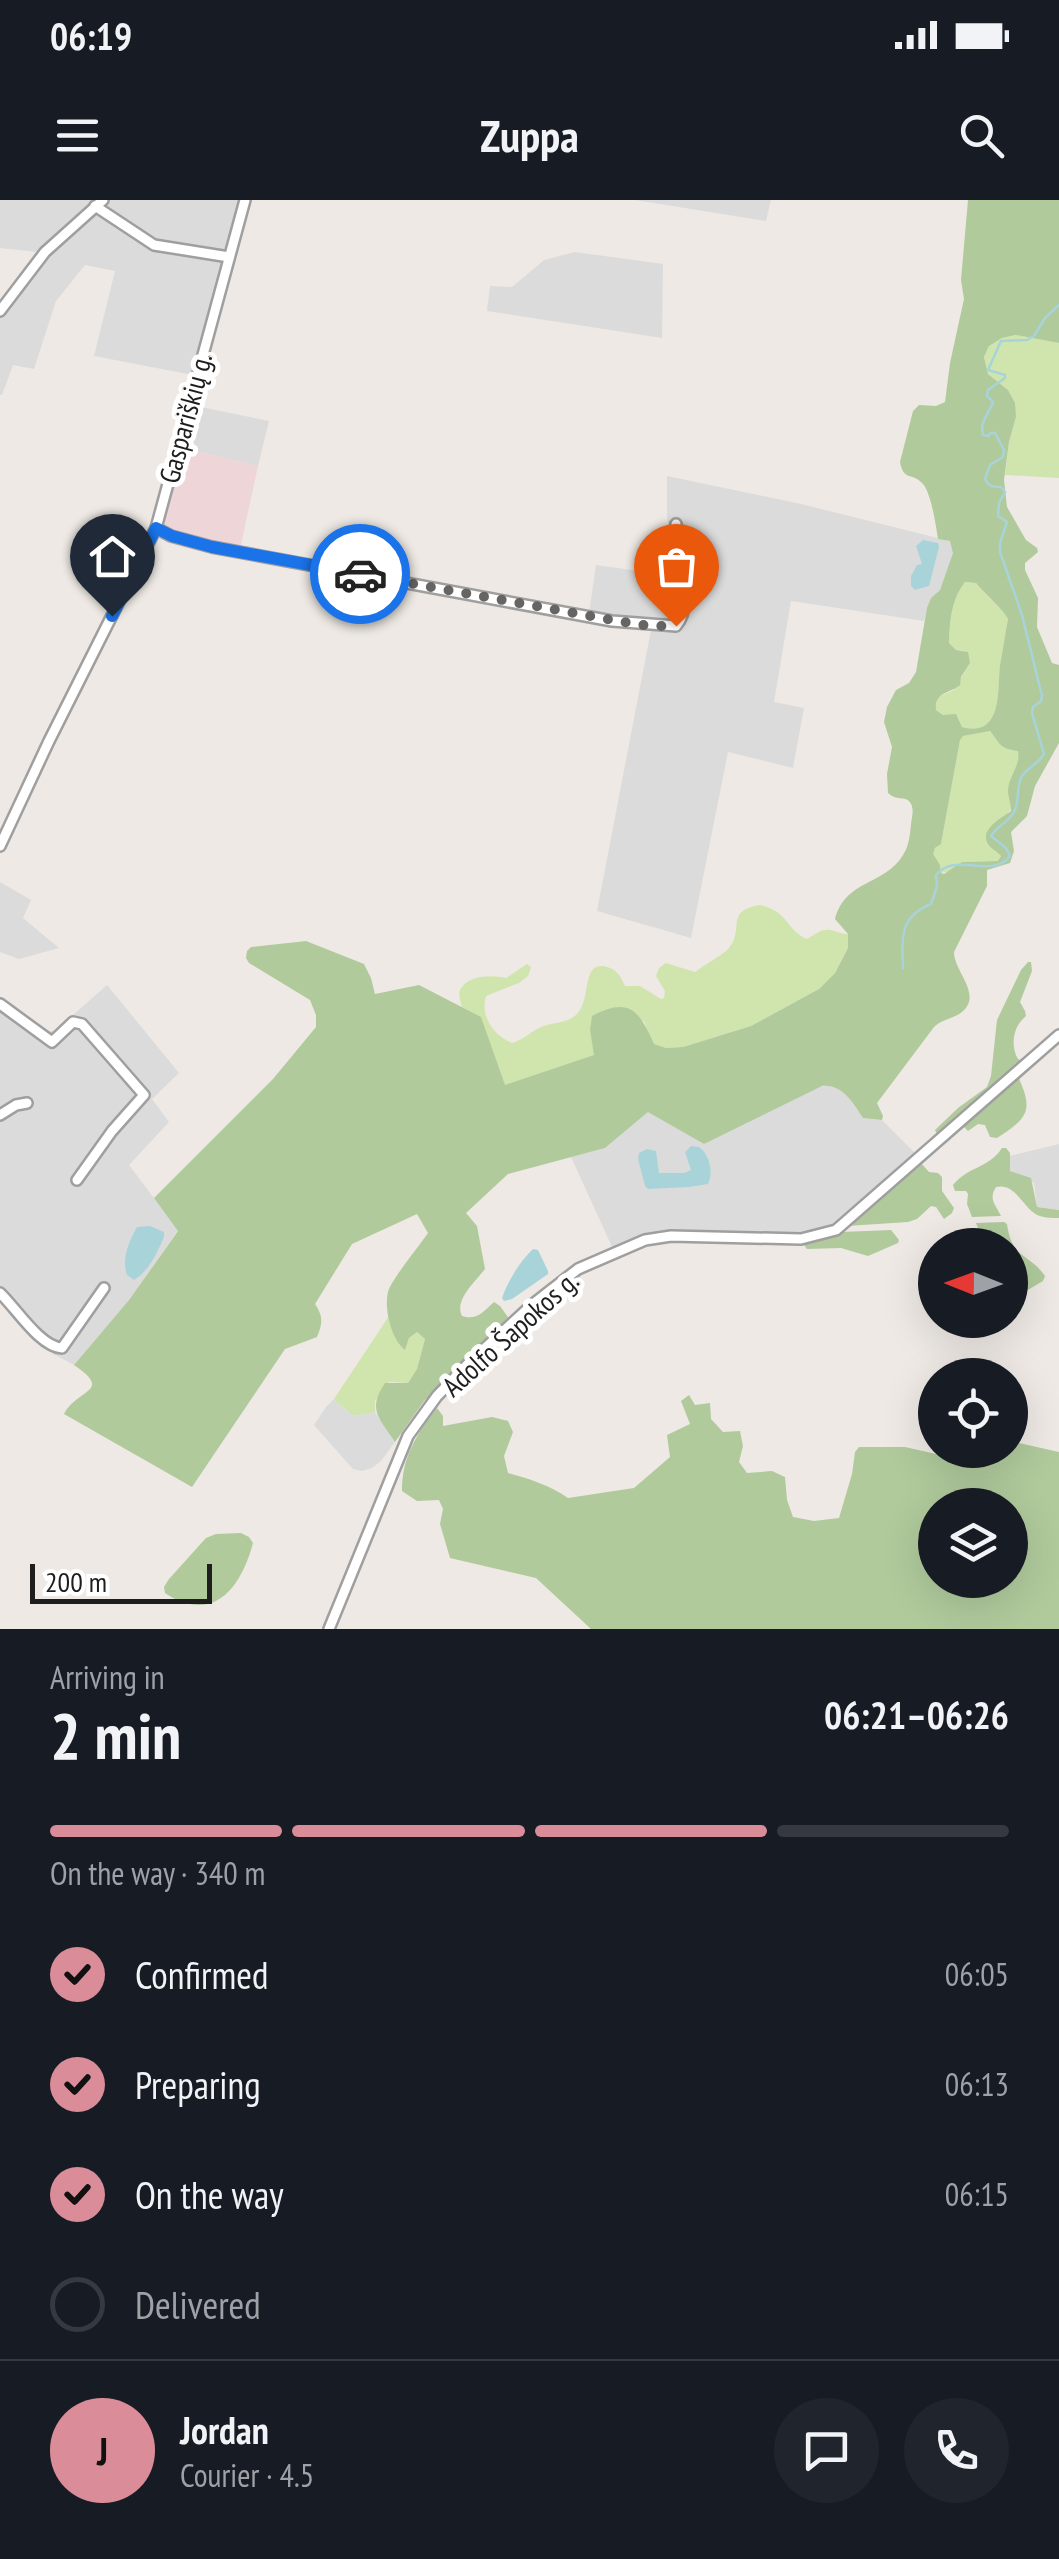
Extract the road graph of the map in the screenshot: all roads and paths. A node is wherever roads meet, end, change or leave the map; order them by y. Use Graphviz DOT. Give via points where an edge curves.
graph roads {
  1 [pos="245,200"];
  2 [pos="99,203"];
  3 [pos="229,257"];
  4 [pos="0,311"];
  5 [pos="676,524"];
  6 [pos="156,528"];
  7 [pos="0,846"];
  8 [pos="0,1004"];
  9 [pos="1059,1036"];
  10 [pos="27,1103"];
  11 [pos="0,1115"];
  12 [pos="77,1180"];
  13 [pos="104,1288"];
  14 [pos="0,1293"];
  15 [pos="329,1629"];
  1 -- 3 [label="street, Gaspariškių g."];
  2 -- 3 [label="street" via="154,245"];
  2 -- 4 [label="street" via="45,252"];
  3 -- 6 [label="street, Gaspariškių g."];
  5 -- 6 [label="street" via="684,602 676,626 212,547"];
  6 -- 7 [label="street, Gaspariškių g."];
  8 -- 12 [label="street" via="52,1042 66,1026 82,1024 144,1095"];
  9 -- 15 [label="street, Adolfo Šapokos g." via="836,1230 801,1239 644,1240 578,1269 533,1304 437,1396 408,1436"];
  10 -- 11 [label="street"];
  13 -- 14 [label="street" via="62,1348 30,1327"];
}
